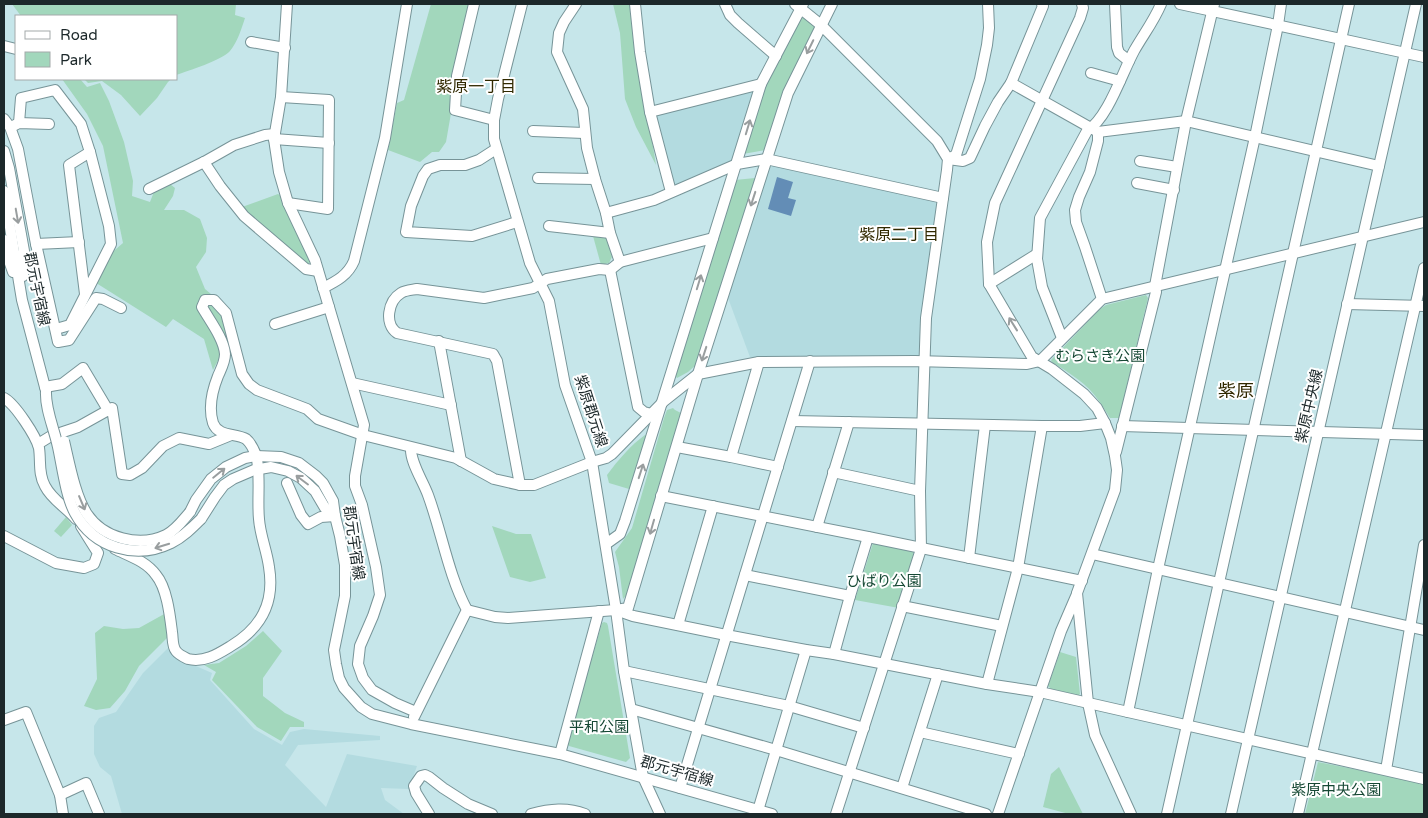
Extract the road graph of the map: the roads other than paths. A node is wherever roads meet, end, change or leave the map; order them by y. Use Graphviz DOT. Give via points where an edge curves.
graph roads {
  1 [pos="287,4"];
  2 [pos="407,4"];
  3 [pos="474,4"];
  4 [pos="522,4"];
  5 [pos="576,4"];
  6 [pos="635,4"];
  7 [pos="725,4"];
  8 [pos="832,4"];
  9 [pos="988,4"];
  10 [pos="1042,4"];
  11 [pos="1082,4"];
  12 [pos="1115,4"];
  13 [pos="1161,4"];
  14 [pos="1180,4"];
  15 [pos="1281,4"];
  16 [pos="1349,4"];
  17 [pos="1416,4"];
  18 [pos="800,5"];
  19 [pos="1213,8"];
  20 [pos="820,25"];
  21 [pos="1278,25"];
  22 [pos="1341,39"];
  23 [pos="251,42"];
  24 [pos="285,48"];
  25 [pos="1405,52"];
  26 [pos="776,56"];
  27 [pos="1424,57"];
  28 [pos="1129,61"];
  29 [pos="1091,73"];
  30 [pos="1120,81"];
  31 [pos="1011,83"];
  32 [pos="761,84"];
  33 [pos="281,97"];
  34 [pos="1042,100"];
  35 [pos="650,112"];
  36 [pos="494,120"];
  37 [pos="1186,121"];
  38 [pos="11,123"];
  39 [pos="49,124"];
  40 [pos="1095,130"];
  41 [pos="534,131"];
  42 [pos="584,133"];
  43 [pos="274,136"];
  44 [pos="1254,137"];
  45 [pos="328,143"];
  46 [pos="496,149"];
  47 [pos="1316,150"];
  48 [pos="4,151"];
  49 [pos="90,152"];
  50 [pos="766,159"];
  51 [pos="948,159"];
  52 [pos="1140,161"];
  53 [pos="204,162"];
  54 [pos="737,164"];
  55 [pos="1379,166"];
  56 [pos="1177,168"];
  57 [pos="538,178"];
  58 [pos="595,179"];
  59 [pos="1136,183"];
  60 [pos="150,189"];
  61 [pos="1174,190"];
  62 [pos="4,191"];
  63 [pos="671,192"];
  64 [pos="943,198"];
  65 [pos="288,203"];
  66 [pos="606,213"];
  67 [pos="517,222"];
  68 [pos="1424,222"];
  69 [pos="549,226"];
  70 [pos="610,233"];
  71 [pos="1363,236"];
  72 [pos="713,238"];
  73 [pos="8,242"];
  74 [pos="78,242"];
  75 [pos="36,244"];
  76 [pos="1294,253"];
  77 [pos="1037,254"];
  78 [pos="620,262"];
  79 [pos="1424,268"];
  80 [pos="1225,269"];
  81 [pos="610,270"];
  82 [pos="318,271"];
  83 [pos="540,284"];
  84 [pos="990,284"];
  85 [pos="1155,286"];
  86 [pos="323,288"];
  87 [pos="85,296"];
  88 [pos="1102,299"];
  89 [pos="22,300"];
  90 [pos="1348,304"];
  91 [pos="1420,306"];
  92 [pos="329,307"];
  93 [pos="121,308"];
  94 [pos="274,324"];
  95 [pos="56,329"];
  96 [pos="1062,338"];
  97 [pos="439,342"];
  98 [pos="1040,360"];
  99 [pos="810,361"];
  100 [pos="759,362"];
  101 [pos="924,362"];
  102 [pos="698,374"];
  103 [pos="352,383"];
  104 [pos="46,389"];
  105 [pos="4,398"];
  106 [pos="664,401"];
  107 [pos="451,405"];
  108 [pos="108,410"];
  109 [pos="651,414"];
  110 [pos="792,421"];
  111 [pos="849,422"];
  112 [pos="1105,423"];
  113 [pos="923,424"];
  114 [pos="985,425"];
  115 [pos="1042,426"];
  116 [pos="1122,426"];
  117 [pos="1189,428"];
  118 [pos="1253,430"];
  119 [pos="1318,432"];
  120 [pos="1386,433"];
  121 [pos="231,435"];
  122 [pos="363,435"];
  123 [pos="1424,435"];
  124 [pos="38,444"];
  125 [pos="676,447"];
  126 [pos="411,448"];
  127 [pos="256,456"];
  128 [pos="1116,456"];
  129 [pos="732,457"];
  130 [pos="461,461"];
  131 [pos="592,462"];
  132 [pos="778,467"];
  133 [pos="258,470"];
  134 [pos="833,472"];
  135 [pos="287,483"];
  136 [pos="520,485"];
  137 [pos="920,491"];
  138 [pos="661,496"];
  139 [pos="713,506"];
  140 [pos="335,516"];
  141 [pos="762,517"];
  142 [pos="79,523"];
  143 [pos="817,527"];
  144 [pos="4,536"];
  145 [pos="868,537"];
  146 [pos="606,544"];
  147 [pos="1424,545"];
  148 [pos="921,549"];
  149 [pos="1092,554"];
  150 [pos="970,558"];
  151 [pos="1018,568"];
  152 [pos="1158,569"];
  153 [pos="745,575"];
  154 [pos="1082,581"];
  155 [pos="1218,583"];
  156 [pos="1078,593"];
  157 [pos="850,596"];
  158 [pos="1281,597"];
  159 [pos="902,606"];
  160 [pos="467,610"];
  161 [pos="616,610"];
  162 [pos="599,611"];
  163 [pos="1345,612"];
  164 [pos="678,625"];
  165 [pos="1002,626"];
  166 [pos="1411,627"];
  167 [pos="1424,630"];
  168 [pos="726,636"];
  169 [pos="806,650"];
  170 [pos="834,654"];
  171 [pos="884,664"];
  172 [pos="624,671"];
  173 [pos="938,674"];
  174 [pos="987,684"];
  175 [pos="710,689"];
  176 [pos="1040,692"];
  177 [pos="1088,703"];
  178 [pos="789,706"];
  179 [pos="631,709"];
  180 [pos="416,712"];
  181 [pos="1128,712"];
  182 [pos="4,720"];
  183 [pos="411,724"];
  184 [pos="1186,725"];
  185 [pos="698,728"];
  186 [pos="864,728"];
  187 [pos="920,732"];
  188 [pos="1248,740"];
  189 [pos="776,750"];
  190 [pos="1312,753"];
  191 [pos="560,754"];
  192 [pos="1019,754"];
  193 [pos="1386,770"];
  194 [pos="849,772"];
  195 [pos="643,777"];
  196 [pos="1424,779"];
  197 [pos="680,788"];
  198 [pos="902,788"];
  199 [pos="60,795"];
  200 [pos="758,812"];
  201 [pos="63,814"];
  202 [pos="99,814"];
  203 [pos="429,814"];
  204 [pos="492,814"];
  205 [pos="531,814"];
  206 [pos="585,814"];
  207 [pos="660,814"];
  208 [pos="772,814"];
  209 [pos="836,814"];
  210 [pos="986,814"];
  211 [pos="998,814"];
  212 [pos="1131,814"];
  213 [pos="1166,814"];
  214 [pos="1231,814"];
  215 [pos="1298,814"];
  1 -- 24 [label="street"];
  2 -- 86 [label="street" via="385,138 354,261 345,275"];
  3 -- 36 [label="street" via="457,76 455,110"];
  4 -- 36 [label="street, 紫原郡元線"];
  5 -- 42 [label="street" via="559,33 557,52 583,108"];
  6 -- 35 [label="street"];
  7 -- 26 [label="street" via="730,15"];
  8 -- 20 [label="street"];
  9 -- 51 [label="street" via="989,28 980,79 956,155"];
  10 -- 31 [label="street"];
  11 -- 34 [label="street" via="1080,18"];
  12 -- 28 [label="street" via="1117,47"];
  13 -- 28 [label="street"];
  14 -- 19 [label="street"];
  15 -- 21 [label="street"];
  16 -- 22 [label="street"];
  17 -- 25 [label="street, 紫原中央線"];
  18 -- 20 [label="street"];
  18 -- 26 [label="street"];
  19 -- 21 [label="street"];
  19 -- 37 [label="street"];
  20 -- 50 [label="street, one-way" via="788,93"];
  20 -- 51 [label="street" via="937,141"];
  21 -- 22 [label="street"];
  21 -- 44 [label="street"];
  22 -- 25 [label="street"];
  22 -- 47 [label="street"];
  23 -- 24 [label="street"];
  24 -- 33 [label="street"];
  25 -- 27 [label="street"];
  25 -- 55 [label="street, 紫原中央線"];
  26 -- 32 [label="street"];
  28 -- 30 [label="street"];
  29 -- 30 [label="street"];
  30 -- 40 [label="street"];
  31 -- 34 [label="street"];
  31 -- 51 [label="street" via="984,126 970,158 963,161"];
  32 -- 35 [label="street"];
  54 -- 32 [label="street, one-way"];
  33 -- 43 [label="street"];
  33 -- 45 [label="street" via="329,100"];
  34 -- 40 [label="street"];
  34 -- 84 [label="street" via="992,213 987,242"];
  35 -- 63 [label="street"];
  36 -- 46 [label="street, 紫原郡元線"];
  37 -- 40 [label="street"];
  37 -- 44 [label="street"];
  37 -- 56 [label="street"];
  38 -- 39 [label="street"];
  38 -- 49 [label="street" via="21,98 55,90 80,124"];
  38 -- 75 [label="street"];
  40 -- 77 [label="street" via="1087,131 1040,218"];
  40 -- 88 [label="street" via="1098,141 1075,210 1076,222"];
  41 -- 42 [label="street"];
  42 -- 58 [label="street"];
  43 -- 45 [label="street"];
  43 -- 53 [label="street" via="265,135 234,145"];
  43 -- 65 [label="street"];
  44 -- 47 [label="street"];
  44 -- 80 [label="street"];
  45 -- 65 [label="street" via="328,209"];
  46 -- 67 [label="street, 紫原郡元線"];
  46 -- 67 [label="street" via="465,165 440,165 428,169 411,206 406,232 472,236"];
  47 -- 55 [label="street"];
  47 -- 76 [label="street"];
  48 -- 89 [label="street, one-way" via="24,251"];
  49 -- 74 [label="street" via="69,164"];
  49 -- 87 [label="street" via="110,226 111,244"];
  50 -- 54 [label="street"];
  50 -- 64 [label="street"];
  50 -- 102 [label="street, one-way"];
  51 -- 64 [label="street"];
  52 -- 56 [label="street"];
  53 -- 60 [label="street"];
  53 -- 82 [label="street" via="244,216 306,269"];
  54 -- 63 [label="street"];
  54 -- 72 [label="street"];
  55 -- 71 [label="street, 紫原中央線"];
  56 -- 61 [label="street"];
  57 -- 58 [label="street"];
  58 -- 66 [label="street"];
  59 -- 61 [label="street"];
  61 -- 85 [label="street"];
  62 -- 73 [label="street, 郡元宇宿線"];
  63 -- 66 [label="street"];
  64 -- 101 [label="street" via="926,318"];
  65 -- 82 [label="street"];
  66 -- 70 [label="street"];
  67 -- 83 [label="street, 紫原郡元線"];
  68 -- 71 [label="street"];
  69 -- 70 [label="street"];
  70 -- 78 [label="street"];
  71 -- 76 [label="street"];
  71 -- 90 [label="street, 紫原中央線"];
  72 -- 78 [label="street"];
  106 -- 72 [label="street, one-way"];
  73 -- 89 [label="street, 郡元宇宿線"];
  74 -- 75 [label="street"];
  74 -- 87 [label="street"];
  75 -- 95 [label="street"];
  76 -- 80 [label="street"];
  76 -- 118 [label="street"];
  77 -- 84 [label="street"];
  77 -- 96 [label="street" via="1042,286"];
  78 -- 81 [label="street"];
  79 -- 91 [label="street"];
  80 -- 85 [label="street"];
  80 -- 117 [label="street"];
  81 -- 83 [label="street" via="599,269"];
  81 -- 109 [label="street" via="638,407"];
  82 -- 86 [label="street"];
  83 -- 97 [label="street" via="484,298 417,289 401,294 390,310 392,328 397,333"];
  83 -- 131 [label="street, 紫原郡元線" via="553,314 565,385"];
  98 -- 84 [label="street, one-way" via="1032,356"];
  85 -- 88 [label="street"];
  85 -- 116 [label="street" via="1156,294"];
  86 -- 92 [label="street"];
  87 -- 95 [label="street" via="70,324"];
  88 -- 96 [label="street"];
  89 -- 104 [label="street, 郡元宇宿線"];
  90 -- 91 [label="street"];
  90 -- 119 [label="street, 紫原中央線"];
  91 -- 120 [label="street"];
  92 -- 94 [label="street"];
  92 -- 103 [label="street"];
  93 -- 95 [label="street" via="96,298 69,340 58,342"];
  96 -- 98 [label="street"];
  97 -- 107 [label="street"];
  97 -- 136 [label="street" via="493,354 497,361"];
  98 -- 101 [label="street" via="1027,364"];
  98 -- 112 [label="street" via="1084,394"];
  99 -- 100 [label="street"];
  99 -- 101 [label="street"];
  99 -- 110 [label="street"];
  100 -- 102 [label="street"];
  100 -- 129 [label="street"];
  101 -- 113 [label="street"];
  102 -- 106 [label="street"];
  102 -- 125 [label="street"];
  103 -- 107 [label="street"];
  103 -- 122 [label="street" via="364,425"];
  104 -- 108 [label="street" via="62,384 83,368"];
  104 -- 127 [label="street, 郡元宇宿線, one-way, bridge" via="53,402 82,504 91,519 120,538 134,541 166,535 190,512 211,478 226,467"];
  133 -- 104 [label="street, one-way, bridge" via="244,473 224,485 201,519 177,540 150,550 117,548 97,538 79,520 70,502"];
  105 -- 124 [label="street" via="19,413"];
  106 -- 109 [label="street"];
  146 -- 106 [label="street, one-way" via="620,534 626,521"];
  107 -- 130 [label="street"];
  108 -- 121 [label="street" via="112,408 122,474 130,475 142,468 163,446 179,438 209,444"];
  108 -- 124 [label="street" via="78,428 51,436"];
  109 -- 131 [label="street" via="612,454"];
  110 -- 111 [label="street"];
  110 -- 132 [label="street"];
  111 -- 113 [label="street"];
  111 -- 134 [label="street"];
  112 -- 115 [label="street"];
  112 -- 128 [label="street"];
  113 -- 114 [label="street"];
  113 -- 137 [label="street"];
  114 -- 115 [label="street"];
  114 -- 150 [label="street"];
  115 -- 151 [label="street"];
  116 -- 117 [label="street"];
  116 -- 128 [label="street"];
  117 -- 118 [label="street"];
  117 -- 152 [label="street"];
  118 -- 119 [label="street"];
  118 -- 155 [label="street"];
  119 -- 120 [label="street"];
  119 -- 158 [label="street, 紫原中央線"];
  120 -- 123 [label="street"];
  120 -- 163 [label="street"];
  121 -- 122 [label="street" via="220,432 213,422 210,400 225,356 223,343 202,307 204,300 214,300 226,313 242,374 249,384 307,409 318,419"];
  121 -- 127 [label="street" via="247,440"];
  122 -- 126 [label="street"];
  122 -- 180 [label="street" via="355,486 362,505 380,595 360,646 358,664 372,690"];
  124 -- 142 [label="street" via="43,484 51,497"];
  125 -- 129 [label="street"];
  125 -- 138 [label="street"];
  126 -- 130 [label="street"];
  126 -- 160 [label="street"];
  127 -- 133 [label="street"];
  127 -- 140 [label="street, 郡元宇宿線" via="282,457 299,463 330,493"];
  128 -- 149 [label="street" via="1115,490"];
  129 -- 132 [label="street"];
  130 -- 136 [label="street" via="494,478"];
  131 -- 136 [label="street" via="534,485"];
  131 -- 146 [label="street, 紫原郡元線"];
  132 -- 141 [label="street"];
  140 -- 133 [label="street, one-way" via="325,508 315,491 296,475 271,467"];
  133 -- 142 [label="street" via="259,520 270,567 269,596 261,620 247,636 214,656 194,660 176,651 157,576 143,562 98,542"];
  134 -- 137 [label="street"];
  134 -- 143 [label="street"];
  135 -- 140 [label="street" via="308,524 321,517"];
  137 -- 148 [label="street"];
  138 -- 139 [label="street"];
  138 -- 161 [label="street, one-way" via="628,608"];
  139 -- 141 [label="street"];
  139 -- 164 [label="street"];
  140 -- 183 [label="street, 郡元宇宿線" via="345,566 345,596 334,650 341,683 353,700 372,714"];
  141 -- 143 [label="street"];
  141 -- 153 [label="street"];
  142 -- 144 [label="street" via="98,553 94,564 84,568 56,563"];
  143 -- 145 [label="street"];
  145 -- 148 [label="street"];
  145 -- 157 [label="street"];
  146 -- 161 [label="street, 紫原郡元線"];
  147 -- 166 [label="street"];
  148 -- 150 [label="street"];
  148 -- 159 [label="street"];
  149 -- 152 [label="street"];
  149 -- 154 [label="street"];
  150 -- 151 [label="street"];
  151 -- 154 [label="street"];
  151 -- 165 [label="street"];
  152 -- 155 [label="street"];
  152 -- 181 [label="street"];
  153 -- 157 [label="street"];
  153 -- 168 [label="street"];
  154 -- 156 [label="street"];
  155 -- 158 [label="street"];
  155 -- 184 [label="street"];
  156 -- 176 [label="street" via="1061,630"];
  156 -- 177 [label="street"];
  157 -- 170 [label="street"];
  158 -- 163 [label="street"];
  158 -- 188 [label="street, 紫原中央線"];
  159 -- 165 [label="street"];
  159 -- 171 [label="street"];
  160 -- 162 [label="street" via="502,618"];
  160 -- 180 [label="street"];
  161 -- 162 [label="street"];
  161 -- 164 [label="street"];
  161 -- 172 [label="street, 紫原郡元線"];
  162 -- 191 [label="street"];
  163 -- 166 [label="street"];
  163 -- 190 [label="street"];
  164 -- 168 [label="street"];
  165 -- 174 [label="street"];
  166 -- 167 [label="street"];
  166 -- 193 [label="street"];
  168 -- 169 [label="street"];
  168 -- 175 [label="street"];
  169 -- 170 [label="street"];
  169 -- 178 [label="street"];
  170 -- 171 [label="street"];
  171 -- 173 [label="street"];
  171 -- 186 [label="street"];
  172 -- 175 [label="street"];
  172 -- 179 [label="street, 紫原郡元線"];
  173 -- 174 [label="street"];
  173 -- 187 [label="street"];
  174 -- 176 [label="street"];
  175 -- 178 [label="street"];
  175 -- 185 [label="street"];
  176 -- 177 [label="street"];
  176 -- 192 [label="street"];
  177 -- 181 [label="street"];
  177 -- 212 [label="street" via="1095,734"];
  178 -- 186 [label="street"];
  178 -- 189 [label="street"];
  179 -- 185 [label="street"];
  179 -- 195 [label="street, 紫原郡元線"];
  180 -- 183 [label="street"];
  181 -- 184 [label="street"];
  182 -- 199 [label="street" via="26,712"];
  183 -- 191 [label="street, 郡元宇宿線"];
  184 -- 188 [label="street"];
  184 -- 213 [label="street"];
  185 -- 189 [label="street"];
  185 -- 197 [label="street"];
  186 -- 194 [label="street"];
  187 -- 192 [label="street"];
  187 -- 198 [label="street"];
  188 -- 190 [label="street"];
  188 -- 214 [label="street, 紫原中央線"];
  189 -- 194 [label="street"];
  189 -- 200 [label="street"];
  190 -- 193 [label="street"];
  190 -- 215 [label="street"];
  191 -- 195 [label="street, 郡元宇宿線"];
  192 -- 211 [label="street"];
  193 -- 196 [label="street"];
  194 -- 198 [label="street"];
  194 -- 209 [label="street"];
  195 -- 197 [label="street, 郡元宇宿線"];
  195 -- 207 [label="street, 紫原郡元線"];
  197 -- 200 [label="street, 郡元宇宿線"];
  198 -- 210 [label="street"];
  199 -- 201 [label="street"];
  199 -- 202 [label="street" via="86,783"];
  200 -- 208 [label="street, 郡元宇宿線"];
  203 -- 204 [label="street" via="414,786 425,775 468,804"];
  205 -- 206 [label="street" via="560,809"];
}
